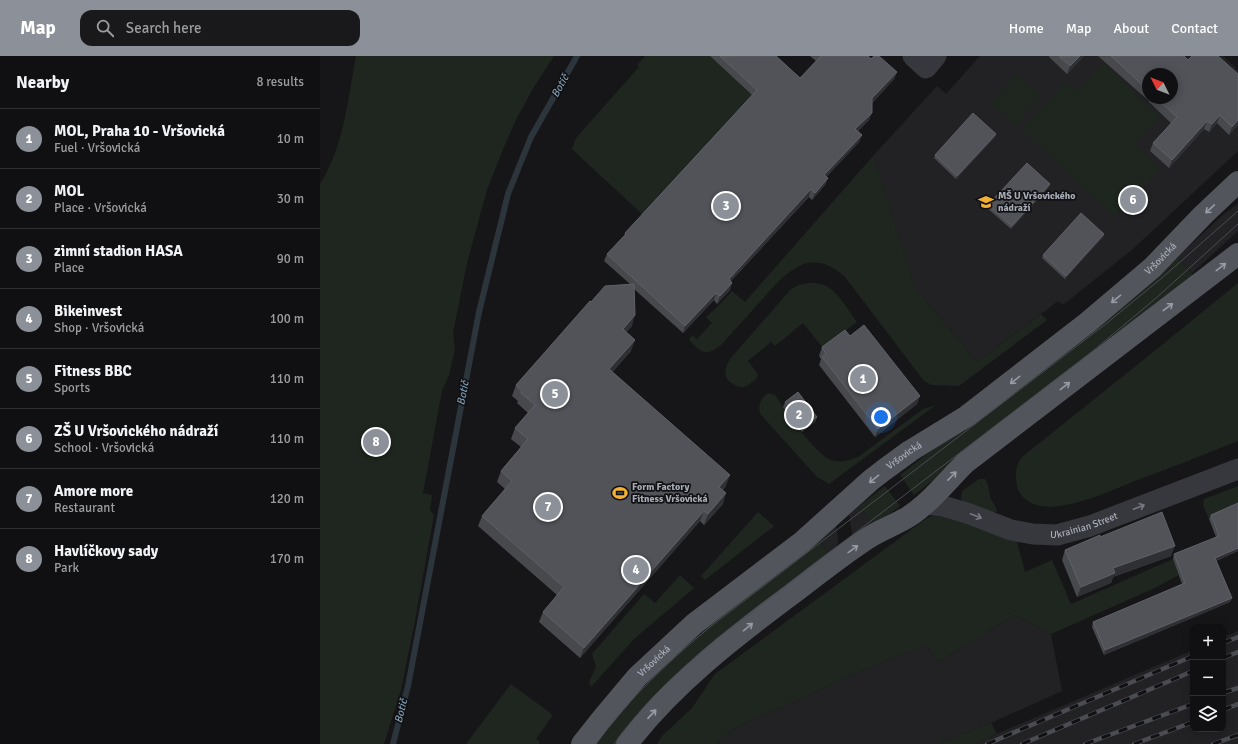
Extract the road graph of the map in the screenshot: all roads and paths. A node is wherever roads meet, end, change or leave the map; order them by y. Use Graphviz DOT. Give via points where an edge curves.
graph roads {
  1 [pos="913,56"];
  2 [pos="936,56"];
  3 [pos="1238,182"];
  4 [pos="1238,254"];
  5 [pos="1238,469"];
  6 [pos="925,504"];
  7 [pos="582,744"];
  8 [pos="627,744"];
  1 -- 2 [label="street" via="926,68"];
  3 -- 7 [label="main road, Vršovická, one-way" via="1152,268 1087,323 967,416 884,470 802,542 694,624 637,677"];
  6 -- 4 [label="main road, one-way" via="965,463"];
  6 -- 5 [label="street, Ukrainian Street, one-way" via="967,513 1011,530 1057,535 1090,526"];
  8 -- 6 [label="main road, one-way" via="666,699 738,636 869,537 908,517"];
}
